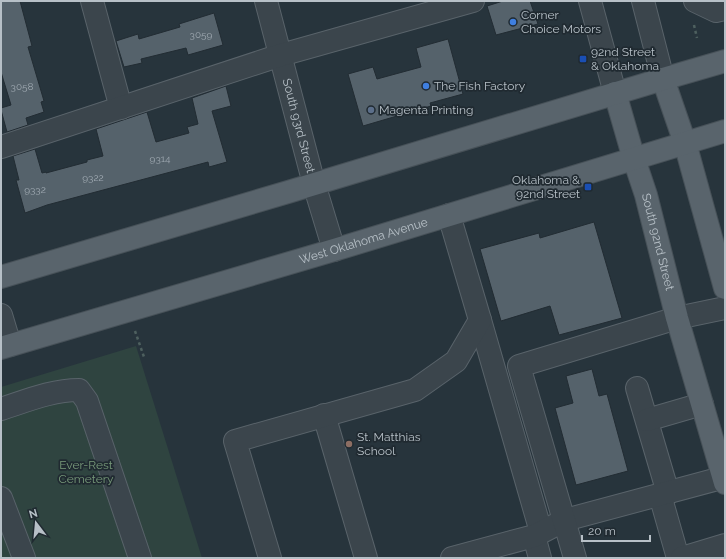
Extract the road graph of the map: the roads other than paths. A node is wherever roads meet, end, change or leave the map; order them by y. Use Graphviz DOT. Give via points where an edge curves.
graph roads {
  1 [pos="92,1"];
  2 [pos="266,1"];
  3 [pos="473,1"];
  4 [pos="590,1"];
  5 [pos="643,1"];
  6 [pos="695,1"];
  7 [pos="449,4"];
  8 [pos="725,8"];
  9 [pos="281,55"];
  10 [pos="725,61"];
  11 [pos="663,79"];
  12 [pos="615,93"];
  13 [pos="121,108"];
  14 [pos="725,131"];
  15 [pos="686,143"];
  16 [pos="1,147"];
  17 [pos="634,159"];
  18 [pos="314,184"];
  19 [pos="449,215"];
  20 [pos="334,250"];
  21 [pos="1,277"];
  22 [pos="725,288"];
  23 [pos="725,308"];
  24 [pos="1,316"];
  25 [pos="677,318"];
  26 [pos="480,320"];
  27 [pos="6,347"];
  28 [pos="637,388"];
  29 [pos="702,404"];
  30 [pos="1,409"];
  31 [pos="324,415"];
  32 [pos="646,420"];
  33 [pos="725,479"];
  34 [pos="664,494"];
  35 [pos="1,498"];
  36 [pos="565,520"];
  37 [pos="538,534"];
  38 [pos="725,545"];
  39 [pos="24,558"];
  40 [pos="140,558"];
  41 [pos="270,558"];
  42 [pos="366,558"];
  43 [pos="452,558"];
  44 [pos="540,558"];
  45 [pos="576,558"];
  46 [pos="678,558"];
  47 [pos="682,558"];
  1 -- 13 [label="street"];
  2 -- 9 [label="street, South 93rd Street"];
  3 -- 7 [label="street"];
  4 -- 12 [label="street, South 92nd Street"];
  5 -- 11 [label="street"];
  6 -- 8 [label="street" via="716,11"];
  7 -- 9 [label="street"];
  9 -- 13 [label="street"];
  9 -- 18 [label="street, South 93rd Street"];
  10 -- 11 [label="main road"];
  11 -- 12 [label="main road"];
  11 -- 15 [label="main road"];
  12 -- 17 [label="main road, South 92nd Street"];
  12 -- 18 [label="main road"];
  13 -- 16 [label="street"];
  14 -- 15 [label="main road, West Oklahoma Avenue"];
  15 -- 17 [label="main road, West Oklahoma Avenue"];
  15 -- 22 [label="main road"];
  17 -- 19 [label="main road, West Oklahoma Avenue"];
  17 -- 25 [label="main road, South 92nd Street" via="646,195"];
  18 -- 20 [label="street, South 93rd Street"];
  18 -- 21 [label="main road"];
  19 -- 20 [label="main road, West Oklahoma Avenue"];
  19 -- 26 [label="street"];
  20 -- 27 [label="main road, West Oklahoma Avenue"];
  23 -- 25 [label="street"];
  24 -- 27 [label="street"];
  25 -- 29 [label="main road, South 92nd Street"];
  25 -- 36 [label="street" via="519,366"];
  26 -- 31 [label="street" via="456,361 415,390"];
  26 -- 37 [label="street"];
  28 -- 32 [label="street"];
  29 -- 32 [label="street"];
  29 -- 33 [label="main road, South 92nd Street"];
  30 -- 40 [label="street" via="39,397 79,390 87,401"];
  31 -- 41 [label="street" via="235,441"];
  31 -- 42 [label="street"];
  32 -- 34 [label="street"];
  33 -- 34 [label="street"];
  34 -- 36 [label="street"];
  34 -- 46 [label="street"];
  35 -- 39 [label="street"];
  36 -- 37 [label="street"];
  36 -- 45 [label="street"];
  37 -- 43 [label="street"];
  37 -- 44 [label="street"];
  38 -- 47 [label="street"];
}
